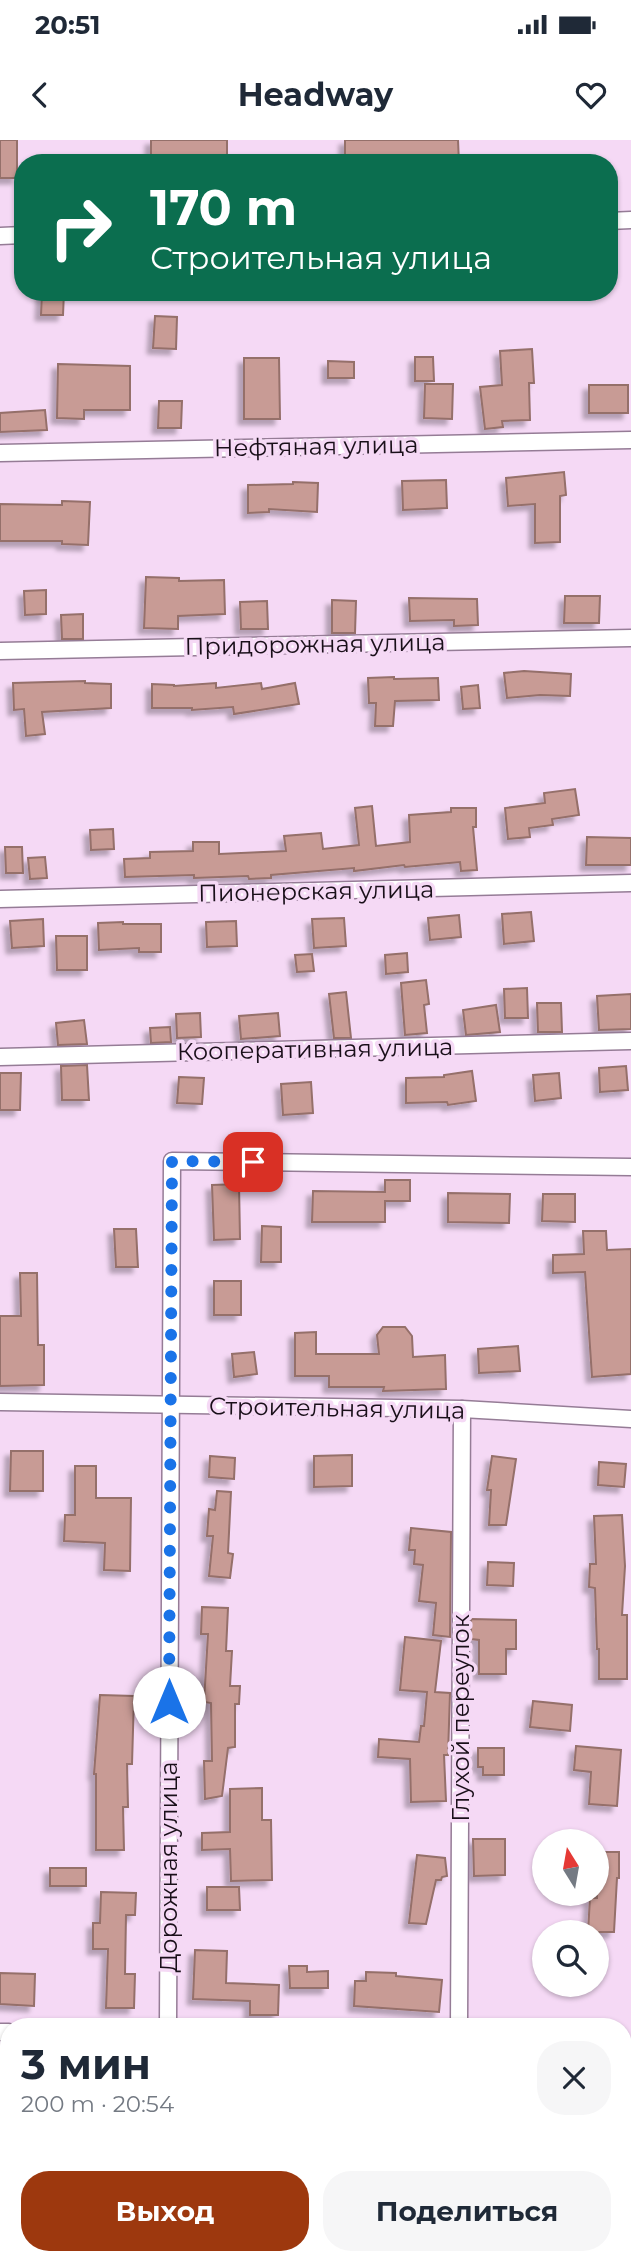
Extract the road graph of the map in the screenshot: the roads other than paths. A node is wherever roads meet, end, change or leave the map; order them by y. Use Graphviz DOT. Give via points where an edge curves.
graph roads {
  1 [pos="631,440"];
  2 [pos="0,453"];
  3 [pos="631,638"];
  4 [pos="0,651"];
  5 [pos="631,883"];
  6 [pos="0,899"];
  7 [pos="631,1041"];
  8 [pos="0,1058"];
  9 [pos="631,1167"];
  10 [pos="0,1402"];
  11 [pos="170,1405"];
  12 [pos="462,1409"];
  13 [pos="631,1419"];
  14 [pos="168,2018"];
  15 [pos="459,2018"];
  1 -- 2 [label="street, Нефтяная улица"];
  3 -- 4 [label="street, Придорожная улица"];
  5 -- 6 [label="street, Пионерская улица"];
  7 -- 8 [label="street, Кооперативная улица"];
  9 -- 11 [label="street, Дорожная улица" via="172,1161"];
  10 -- 11 [label="street, Строительная улица"];
  11 -- 12 [label="street, Строительная улица"];
  11 -- 14 [label="street, Дорожная улица"];
  12 -- 13 [label="street, Строительная улица"];
  12 -- 15 [label="street, Глухой переулок"];
}
